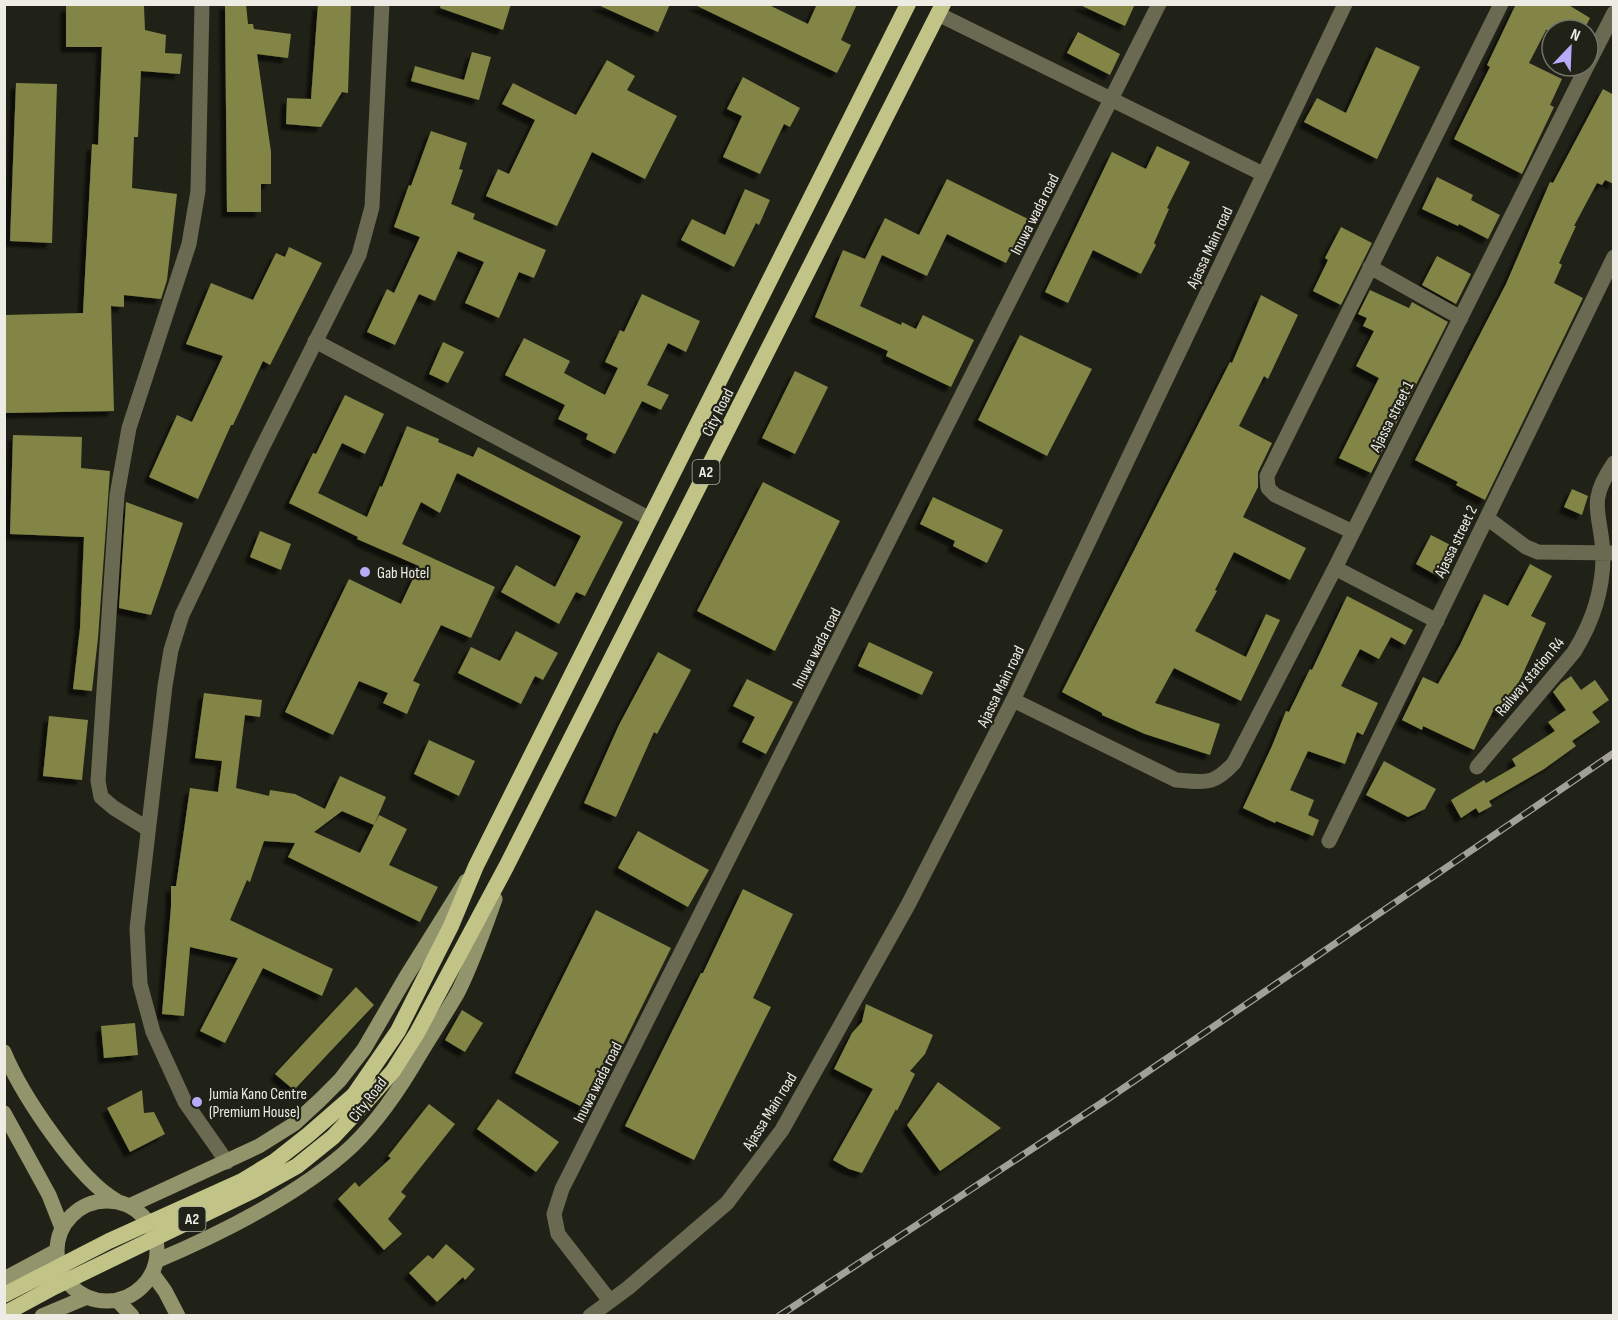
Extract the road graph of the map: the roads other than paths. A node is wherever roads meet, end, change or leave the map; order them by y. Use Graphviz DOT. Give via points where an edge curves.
graph roads {
  1 [pos="202,4"];
  2 [pos="382,4"];
  3 [pos="908,4"];
  4 [pos="1159,4"];
  5 [pos="1345,4"];
  6 [pos="1501,4"];
  7 [pos="940,9"];
  8 [pos="1614,13"];
  9 [pos="1600,41"];
  10 [pos="1581,78"];
  11 [pos="1112,101"];
  12 [pos="1263,174"];
  13 [pos="1614,257"];
  14 [pos="1370,267"];
  15 [pos="1461,318"];
  16 [pos="315,340"];
  17 [pos="1614,463"];
  18 [pos="1487,518"];
  19 [pos="650,519"];
  20 [pos="1353,532"];
  21 [pos="1608,554"];
  22 [pos="1335,568"];
  23 [pos="1437,621"];
  24 [pos="1013,700"];
  25 [pos="1477,767"];
  26 [pos="148,829"];
  27 [pos="1329,841"];
  28 [pos="476,866"];
  29 [pos="506,867"];
  30 [pos="4,1052"];
  31 [pos="359,1099"];
  32 [pos="4,1113"];
  33 [pos="227,1162"];
  34 [pos="124,1204"];
  35 [pos="62,1228"];
  36 [pos="56,1251"];
  37 [pos="154,1267"];
  38 [pos="4,1279"];
  39 [pos="4,1295"];
  40 [pos="87,1297"];
  41 [pos="117,1300"];
  42 [pos="610,1301"];
  43 [pos="4,1314"];
  44 [pos="42,1316"];
  45 [pos="132,1316"];
  46 [pos="178,1316"];
  47 [pos="590,1316"];
  1 -- 26 [label="street" via="198,191 189,244 129,428 117,495 98,781 101,796"];
  2 -- 16 [label="street" via="372,207 359,255"];
  3 -- 19 [label="highway, City Road / A2"];
  4 -- 11 [label="street, Inuwa wada road"];
  5 -- 12 [label="street, Ajassa Main road"];
  6 -- 14 [label="street"];
  7 -- 11 [label="street"];
  7 -- 29 [label="highway, City Road / A2"];
  8 -- 9 [label="street, Ajassa street 1"];
  10 -- 15 [label="street, Ajassa street 1"];
  11 -- 12 [label="street"];
  11 -- 42 [label="street, Inuwa wada road" via="562,1189 554,1214 558,1234"];
  12 -- 24 [label="street, Ajassa Main road"];
  13 -- 18 [label="street, Ajassa street 2"];
  14 -- 15 [label="street"];
  14 -- 20 [label="street" via="1266,482 1275,495"];
  15 -- 20 [label="street, Ajassa street 1"];
  16 -- 19 [label="street"];
  16 -- 26 [label="street" via="182,615 165,686"];
  17 -- 21 [label="street, Railway station R4" via="1598,490 1596,510"];
  18 -- 21 [label="street" via="1538,552"];
  18 -- 23 [label="street, Ajassa street 2"];
  19 -- 28 [label="highway, City Road / A2"];
  20 -- 22 [label="street, Ajassa street 1"];
  21 -- 25 [label="street, Railway station R4" via="1585,634 1574,652"];
  22 -- 23 [label="street"];
  22 -- 24 [label="street, Ajassa street 1" via="1234,763 1221,777 1203,782 1176,780"];
  23 -- 27 [label="street, Ajassa street 2"];
  24 -- 42 [label="street, Ajassa Main road" via="908,905 782,1130 727,1203"];
  26 -- 33 [label="street" via="137,927 140,984 153,1032 185,1102"];
  28 -- 31 [label="highway, City Road / A2" via="451,926"];
  28 -- 33 [label="main road, City Road / A2" via="364,1049 340,1080 294,1124"];
  29 -- 31 [label="highway, City Road / A2" via="393,1071"];
  29 -- 37 [label="main road, City Road / A2" via="476,954 458,992 403,1082 353,1145 282,1198"];
  30 -- 34 [label="main road" via="69,1156 104,1194"];
  31 -- 39 [label="highway, A2, bridge" via="242,1181"];
  31 -- 43 [label="highway, A2, bridge" via="333,1137 297,1166"];
  32 -- 35 [label="main road" via="49,1195"];
  33 -- 34 [label="main road, City Road / A2"];
  34 -- 35 [label="main road" via="106,1201 80,1208"];
  34 -- 37 [label="main road" via="143,1216 152,1229 157,1245"];
  35 -- 36 [label="main road"];
  36 -- 38 [label="main road"];
  36 -- 40 [label="main road" via="65,1278"];
  37 -- 41 [label="main road" via="143,1286"];
  37 -- 46 [label="main road"];
  40 -- 41 [label="main road"];
  40 -- 44 [label="main road"];
  41 -- 45 [label="main road"];
  42 -- 47 [label="street, Ajassa Main road"];
}
